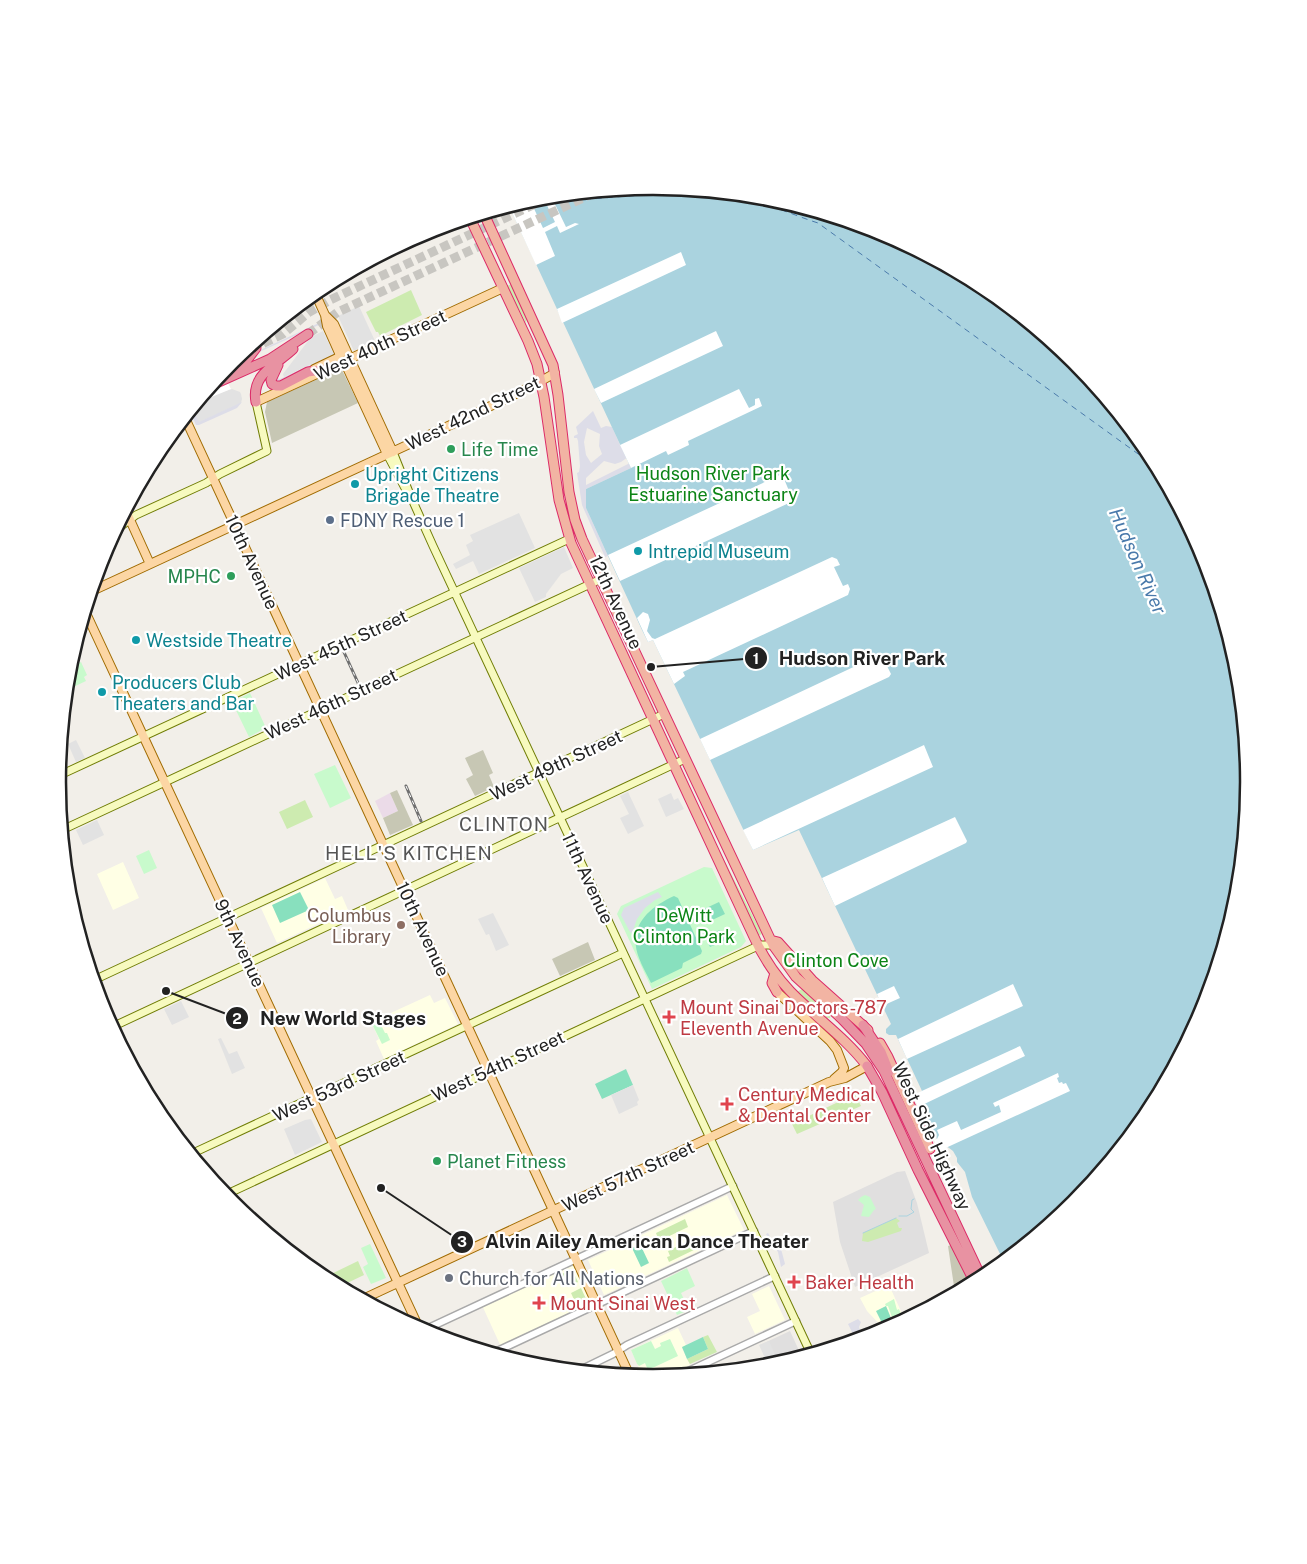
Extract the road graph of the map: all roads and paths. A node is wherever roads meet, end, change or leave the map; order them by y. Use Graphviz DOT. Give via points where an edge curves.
graph roads {
  1 [pos="487,220"];
  2 [pos="473,224"];
  3 [pos="503,288"];
  4 [pos="319,300"];
  5 [pos="251,355"];
  6 [pos="344,359"];
  7 [pos="281,360"];
  8 [pos="328,368"];
  9 [pos="308,372"];
  10 [pos="555,373"];
  11 [pos="235,375"];
  12 [pos="228,378"];
  13 [pos="541,381"];
  14 [pos="256,402"];
  15 [pos="188,425"];
  16 [pos="390,453"];
  17 [pos="213,478"];
  18 [pos="130,520"];
  19 [pos="127,522"];
  20 [pos="234,525"];
  21 [pos="569,539"];
  22 [pos="150,564"];
  23 [pos="600,579"];
  24 [pos="589,584"];
  25 [pos="99,588"];
  26 [pos="454,592"];
  27 [pos="89,619"];
  28 [pos="476,637"];
  29 [pos="638,658"];
  30 [pos="626,663"];
  31 [pos="299,664"];
  32 [pos="321,710"];
  33 [pos="664,714"];
  34 [pos="653,719"];
  35 [pos="143,737"];
  36 [pos="685,759"];
  37 [pos="674,765"];
  38 [pos="67,772"];
  39 [pos="539,772"];
  40 [pos="165,782"];
  41 [pos="560,818"];
  42 [pos="69,827"];
  43 [pos="384,845"];
  44 [pos="405,890"];
  45 [pos="228,918"];
  46 [pos="771,943"];
  47 [pos="758,946"];
  48 [pos="623,953"];
  49 [pos="249,963"];
  50 [pos="775,973"];
  51 [pos="100,977"];
  52 [pos="777,992"];
  53 [pos="644,998"];
  54 [pos="840,1017"];
  55 [pos="119,1024"];
  56 [pos="863,1025"];
  57 [pos="468,1026"];
  58 [pos="867,1066"];
  59 [pos="489,1070"];
  60 [pos="829,1082"];
  61 [pos="892,1087"];
  62 [pos="312,1098"];
  63 [pos="710,1138"];
  64 [pos="334,1143"];
  65 [pos="930,1149"];
  66 [pos="198,1151"];
  67 [pos="733,1186"];
  68 [pos="233,1191"];
  69 [pos="554,1210"];
  70 [pos="754,1231"];
  71 [pos="576,1259"];
  72 [pos="978,1271"];
  73 [pos="972,1275"];
  74 [pos="775,1276"];
  75 [pos="398,1282"];
  76 [pos="369,1296"];
  77 [pos="597,1304"];
  78 [pos="416,1319"];
  79 [pos="796,1321"];
  80 [pos="431,1326"];
  81 [pos="808,1348"];
  82 [pos="502,1349"];
  83 [pos="618,1350"];
  84 [pos="588,1365"];
  85 [pos="626,1368"];
  86 [pos="696,1368"];
  1 -- 10 [label="highway, 12th Avenue" via="544,342"];
  2 -- 3 [label="highway, 12th Avenue"];
  3 -- 6 [label="main road, West 40th Street"];
  3 -- 13 [label="highway, 12th Avenue" via="530,344"];
  4 -- 6 [label="main road, 11th Avenue" via="334,324"];
  5 -- 11 [label="highway"];
  6 -- 8 [label="main road, West 40th Street"];
  6 -- 9 [label="main road, West 40th Street"];
  6 -- 16 [label="main road, 11th Avenue"];
  7 -- 9 [label="highway" via="271,377 274,385 281,386"];
  7 -- 11 [label="highway" via="308,334 275,356"];
  7 -- 14 [label="highway" via="259,378 255,388"];
  8 -- 9 [label="highway"];
  8 -- 14 [label="main road, West 40th Street"];
  10 -- 13 [label="main road, West 42nd Street"];
  10 -- 23 [label="highway, 12th Avenue" via="571,503 578,529"];
  11 -- 12 [label="highway"];
  13 -- 16 [label="main road, West 42nd Street"];
  13 -- 21 [label="highway, 12th Avenue" via="559,500"];
  14 -- 17 [label="main road" via="267,451"];
  15 -- 17 [label="main road, 10th Avenue"];
  16 -- 20 [label="main road, West 42nd Street"];
  16 -- 26 [label="main road, 11th Avenue"];
  17 -- 18 [label="main road"];
  17 -- 20 [label="main road, 10th Avenue"];
  18 -- 19 [label="main road"];
  18 -- 22 [label="main road"];
  20 -- 22 [label="main road, West 42nd Street"];
  20 -- 31 [label="main road, 10th Avenue"];
  21 -- 24 [label="highway, 12th Avenue"];
  21 -- 26 [label="main road, West 45th Street"];
  22 -- 25 [label="main road, West 42nd Street"];
  23 -- 24 [label="main road, West 46th Street"];
  23 -- 29 [label="highway, 12th Avenue"];
  24 -- 28 [label="main road, West 46th Street"];
  24 -- 30 [label="highway, 12th Avenue"];
  26 -- 28 [label="main road, 11th Avenue"];
  26 -- 31 [label="main road, West 45th Street"];
  27 -- 35 [label="main road, 9th Avenue"];
  28 -- 32 [label="main road, West 46th Street"];
  28 -- 39 [label="main road, 11th Avenue"];
  29 -- 30 [label="highway"];
  29 -- 33 [label="highway, 12th Avenue"];
  30 -- 34 [label="highway, 12th Avenue"];
  31 -- 32 [label="main road, 10th Avenue"];
  31 -- 35 [label="main road, West 45th Street"];
  32 -- 40 [label="main road, West 46th Street"];
  32 -- 43 [label="main road, 10th Avenue"];
  33 -- 34 [label="main road, West 49th Street"];
  33 -- 36 [label="highway, 12th Avenue"];
  34 -- 37 [label="highway, 12th Avenue"];
  34 -- 39 [label="main road, West 49th Street"];
  35 -- 38 [label="main road, West 45th Street"];
  35 -- 40 [label="main road, 9th Avenue"];
  36 -- 37 [label="main road"];
  36 -- 46 [label="highway, 12th Avenue"];
  37 -- 41 [label="main road"];
  37 -- 47 [label="highway, 12th Avenue"];
  39 -- 41 [label="main road, 11th Avenue"];
  39 -- 43 [label="main road, West 49th Street"];
  40 -- 42 [label="main road, West 46th Street"];
  40 -- 45 [label="main road, 9th Avenue"];
  41 -- 44 [label="main road"];
  41 -- 48 [label="main road, 11th Avenue"];
  43 -- 44 [label="main road, 10th Avenue"];
  43 -- 45 [label="main road, West 49th Street"];
  44 -- 49 [label="main road"];
  44 -- 57 [label="main road, 10th Avenue"];
  45 -- 49 [label="main road, 9th Avenue"];
  45 -- 51 [label="main road, West 49th Street"];
  46 -- 47 [label="main road, West 54th Street"];
  46 -- 54 [label="highway, 12th Avenue" via="796,977"];
  46 -- 56 [label="highway" via="778,942 810,978"];
  47 -- 50 [label="highway, 12th Avenue"];
  47 -- 53 [label="main road, West 54th Street"];
  48 -- 53 [label="main road, 11th Avenue"];
  48 -- 57 [label="main road, West 53rd Street"];
  49 -- 55 [label="main road"];
  49 -- 62 [label="main road, 9th Avenue"];
  50 -- 52 [label="highway" via="772,983"];
  50 -- 58 [label="highway, 12th Avenue"];
  52 -- 60 [label="main road" via="837,1050 844,1068"];
  53 -- 59 [label="main road, West 54th Street"];
  53 -- 63 [label="main road, 11th Avenue"];
  54 -- 61 [label="highway, West Side Highway" via="871,1049"];
  56 -- 61 [label="highway" via="886,1062"];
  56 -- 65 [label="highway" via="884,1049"];
  57 -- 59 [label="main road, 10th Avenue"];
  57 -- 62 [label="main road, West 53rd Street"];
  58 -- 60 [label="main road, West 57th Street" via="845,1078"];
  58 -- 73 [label="highway, West Side Highway"];
  59 -- 64 [label="main road, West 54th Street"];
  59 -- 69 [label="main road, 10th Avenue"];
  60 -- 63 [label="main road, West 57th Street"];
  61 -- 72 [label="highway, West Side Highway"];
  62 -- 64 [label="main road, 9th Avenue"];
  62 -- 66 [label="main road, West 53rd Street"];
  63 -- 67 [label="main road, 11th Avenue"];
  63 -- 69 [label="main road, West 57th Street"];
  64 -- 68 [label="main road, West 54th Street"];
  64 -- 75 [label="main road, 9th Avenue"];
  67 -- 70 [label="main road, 11th Avenue"];
  67 -- 71 [label="street"];
  69 -- 71 [label="main road, 10th Avenue"];
  69 -- 75 [label="main road, West 57th Street"];
  70 -- 74 [label="main road, 11th Avenue"];
  70 -- 77 [label="street"];
  71 -- 77 [label="main road, 10th Avenue"];
  71 -- 80 [label="street"];
  74 -- 79 [label="main road, 11th Avenue"];
  74 -- 83 [label="street"];
  75 -- 76 [label="main road, West 57th Street"];
  75 -- 78 [label="main road, 9th Avenue"];
  77 -- 82 [label="street"];
  77 -- 83 [label="main road, 10th Avenue"];
  79 -- 81 [label="main road, 11th Avenue"];
  79 -- 86 [label="street"];
  83 -- 84 [label="street"];
  83 -- 85 [label="main road, 10th Avenue"];
}
